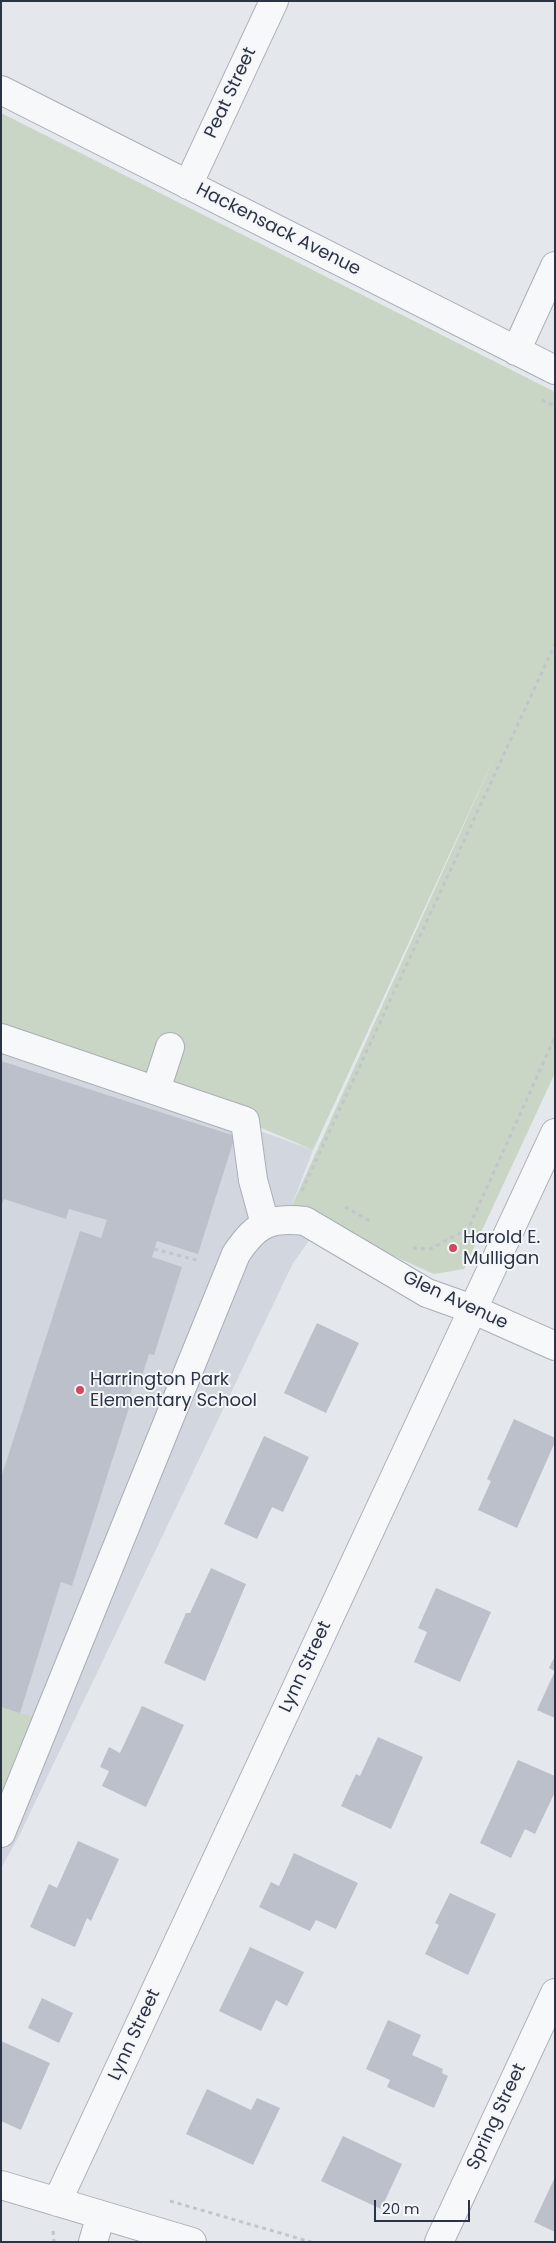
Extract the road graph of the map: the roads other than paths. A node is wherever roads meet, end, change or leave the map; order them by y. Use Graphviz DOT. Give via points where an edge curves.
graph roads {
  1 [pos="274,1"];
  2 [pos="1,90"];
  3 [pos="188,185"];
  4 [pos="555,266"];
  5 [pos="516,350"];
  6 [pos="555,370"];
  7 [pos="1,1038"];
  8 [pos="170,1047"];
  9 [pos="156,1090"];
  10 [pos="555,1133"];
  11 [pos="262,1213"];
  12 [pos="472,1309"];
  13 [pos="555,1346"];
  14 [pos="1,1833"];
  15 [pos="555,1993"];
  16 [pos="1,2186"];
  17 [pos="58,2202"];
  18 [pos="101,2215"];
  19 [pos="93,2242"];
  20 [pos="192,2242"];
  21 [pos="439,2242"];
  1 -- 3 [label="street, Peat Street"];
  2 -- 3 [label="street, Hackensack Avenue"];
  3 -- 5 [label="street, Hackensack Avenue"];
  4 -- 5 [label="street"];
  5 -- 6 [label="street, Hackensack Avenue"];
  7 -- 9 [label="street"];
  8 -- 9 [label="street"];
  9 -- 11 [label="street" via="245,1121"];
  10 -- 12 [label="street, Lynn Street"];
  11 -- 12 [label="street, Glen Avenue" via="305,1221 428,1293"];
  11 -- 14 [label="street" via="236,1254"];
  12 -- 13 [label="street, Glen Avenue"];
  12 -- 17 [label="street, Lynn Street"];
  15 -- 21 [label="street, Spring Street"];
  16 -- 17 [label="street"];
  17 -- 18 [label="street"];
  18 -- 19 [label="street"];
  18 -- 20 [label="street"];
}
